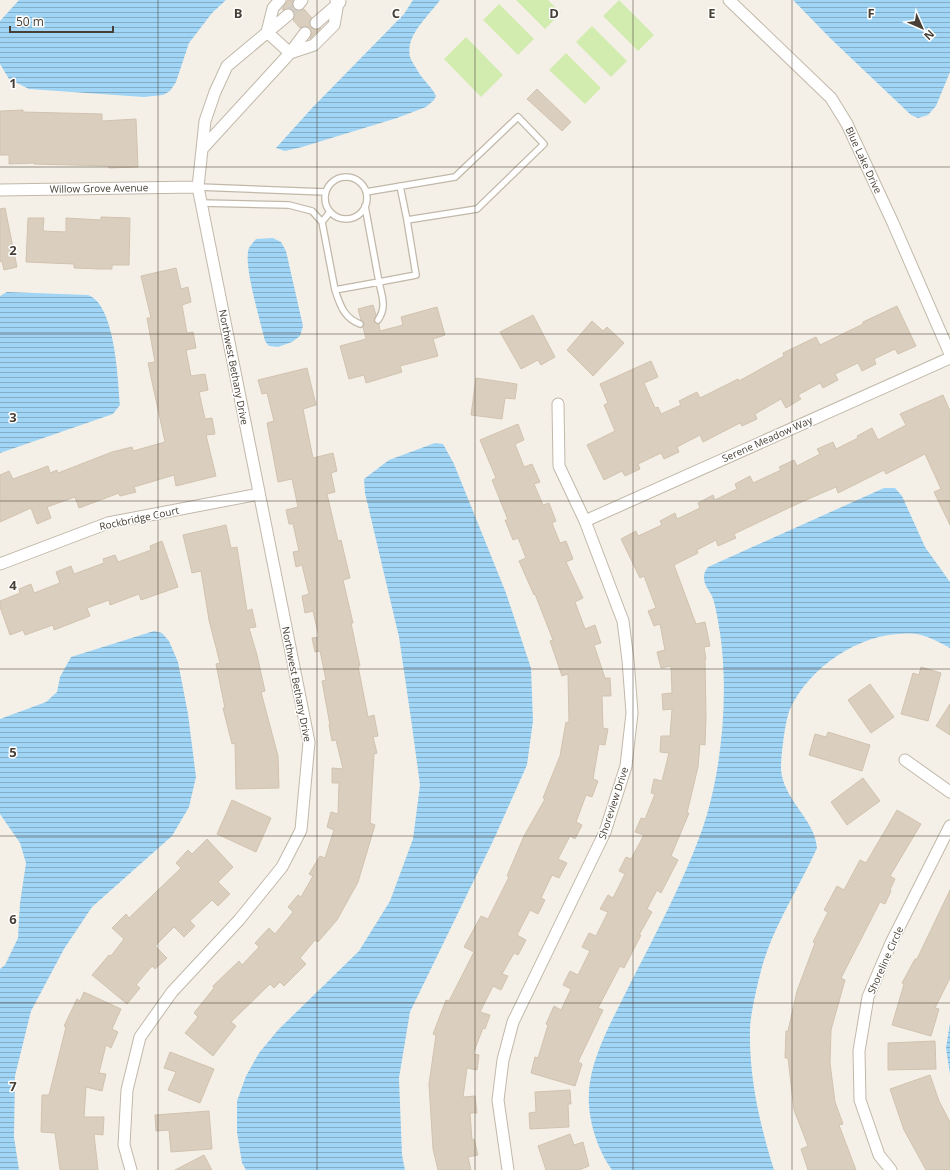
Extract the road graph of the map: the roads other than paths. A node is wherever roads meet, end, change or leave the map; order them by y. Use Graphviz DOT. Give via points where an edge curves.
graph roads {
  1 [pos="280,0"];
  2 [pos="729,0"];
  3 [pos="338,1"];
  4 [pos="288,15"];
  5 [pos="316,23"];
  6 [pos="267,32"];
  7 [pos="305,33"];
  8 [pos="290,53"];
  9 [pos="202,149"];
  10 [pos="400,186"];
  11 [pos="198,187"];
  12 [pos="0,190"];
  13 [pos="326,192"];
  14 [pos="366,192"];
  15 [pos="201,203"];
  16 [pos="365,206"];
  17 [pos="330,212"];
  18 [pos="407,220"];
  19 [pos="322,222"];
  20 [pos="379,282"];
  21 [pos="335,290"];
  22 [pos="378,320"];
  23 [pos="360,324"];
  24 [pos="950,354"];
  25 [pos="950,358"];
  26 [pos="558,404"];
  27 [pos="259,494"];
  28 [pos="585,521"];
  29 [pos="0,564"];
  30 [pos="905,760"];
  31 [pos="950,792"];
  32 [pos="950,826"];
  33 [pos="131,1170"];
  34 [pos="508,1170"];
  35 [pos="891,1170"];
  1 -- 6 [label="street" via="274,8"];
  2 -- 24 [label="street, Blue Lake Drive" via="831,98 847,124"];
  3 -- 5 [label="street"];
  3 -- 8 [label="street" via="334,25 314,45"];
  4 -- 6 [label="street, Northwest Bethany Drive"];
  6 -- 8 [label="street"];
  6 -- 9 [label="street, Northwest Bethany Drive" via="227,66 204,121"];
  7 -- 8 [label="street"];
  8 -- 9 [label="street"];
  9 -- 11 [label="street, Northwest Bethany Drive"];
  10 -- 14 [label="lane"];
  10 -- 18 [label="lane"];
  10 -- 18 [label="lane" via="455,177 518,117 544,144 477,209"];
  11 -- 12 [label="street, Willow Grove Avenue"];
  11 -- 13 [label="lane"];
  11 -- 15 [label="street, Northwest Bethany Drive"];
  13 -- 14 [label="lane" via="333,182 346,177 358,182"];
  13 -- 17 [label="lane" via="325,199"];
  14 -- 16 [label="lane"];
  15 -- 19 [label="lane" via="289,205 312,211"];
  15 -- 27 [label="street, Northwest Bethany Drive"];
  16 -- 17 [label="lane" via="361,212 349,219 342,219"];
  16 -- 20 [label="lane"];
  17 -- 19 [label="lane"];
  18 -- 20 [label="lane" via="416,275"];
  19 -- 21 [label="lane"];
  20 -- 21 [label="lane"];
  20 -- 22 [label="lane" via="384,305"];
  21 -- 23 [label="lane" via="346,316"];
  25 -- 28 [label="street, Serene Meadow Way"];
  26 -- 28 [label="street, Shoreview Drive" via="559,466"];
  27 -- 29 [label="street, Rockbridge Court" via="108,523"];
  27 -- 33 [label="street, Northwest Bethany Drive" via="309,742 301,830 282,867 239,920 172,992 140,1037 127,1090 124,1145"];
  28 -- 34 [label="street, Shoreview Drive" via="623,621 632,712 626,766 605,832 513,1022 503,1060 498,1100"];
  30 -- 31 [label="street"];
  32 -- 35 [label="street, Shoreline Circle" via="891,943 868,997 859,1051 860,1100 879,1154"];
}
